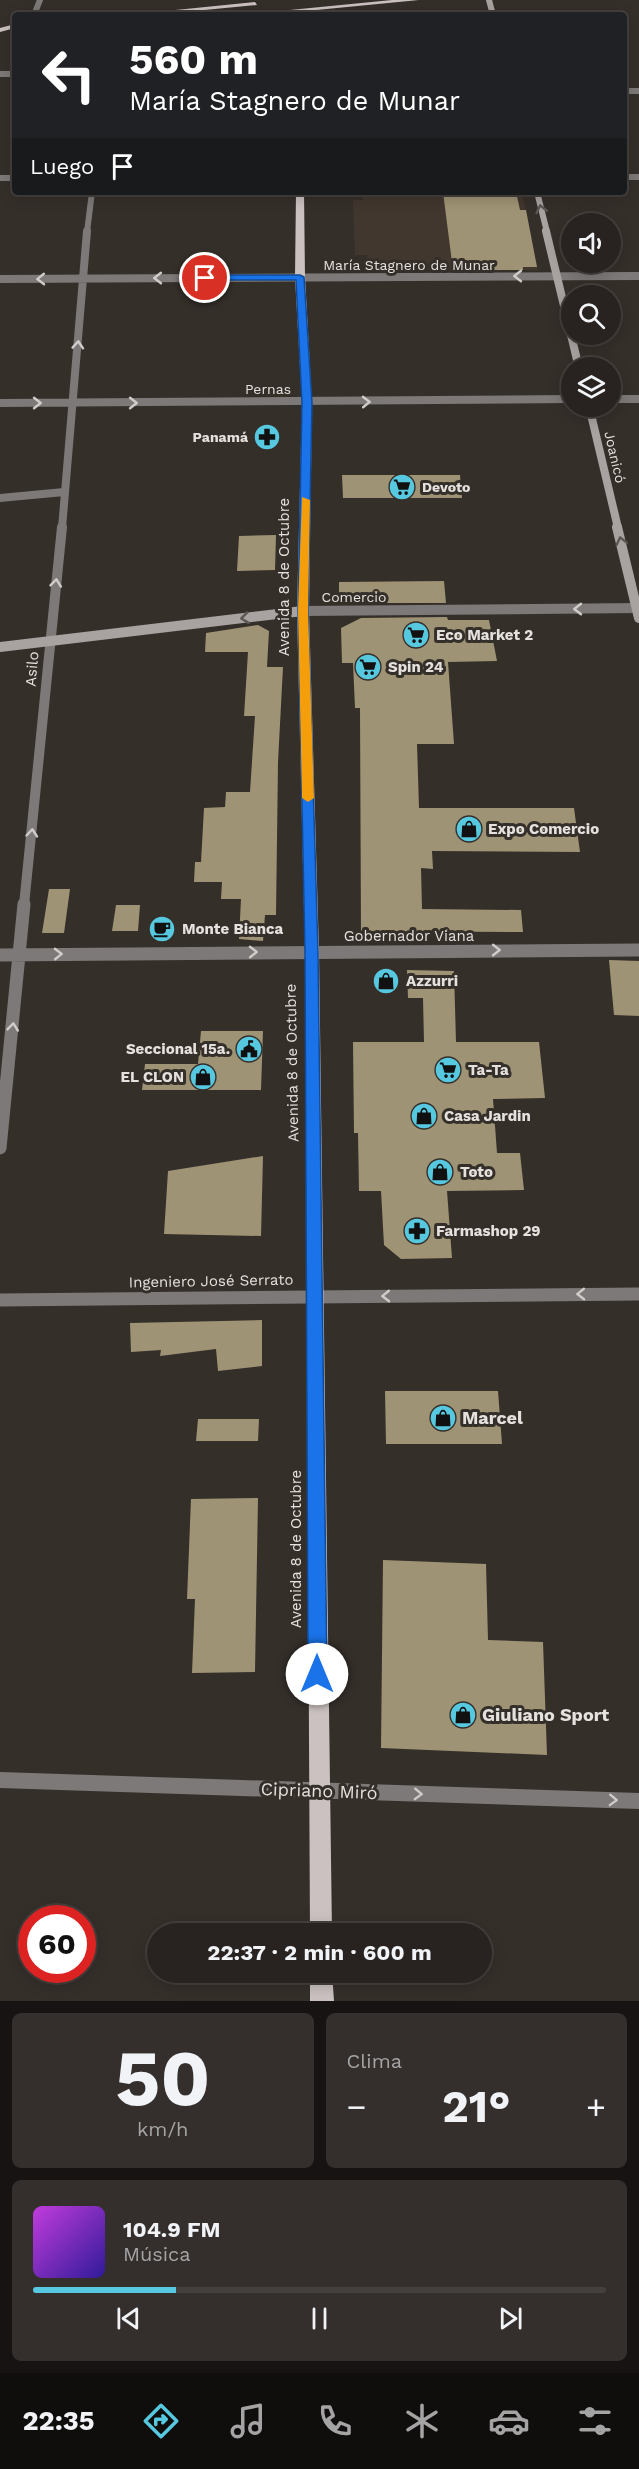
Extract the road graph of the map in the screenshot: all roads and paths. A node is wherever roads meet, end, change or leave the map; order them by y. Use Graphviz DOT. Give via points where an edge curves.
graph roads {
  1 [pos="383,0"];
  2 [pos="416,0"];
  3 [pos="266,3"];
  4 [pos="372,4"];
  5 [pos="163,12"];
  6 [pos="307,12"];
  7 [pos="92,195"];
  8 [pos="300,195"];
  9 [pos="538,195"];
  10 [pos="557,276"];
  11 [pos="639,276"];
  12 [pos="300,277"];
  13 [pos="82,278"];
  14 [pos="0,279"];
  15 [pos="576,357"];
  16 [pos="561,399"];
  17 [pos="621,399"];
  18 [pos="639,399"];
  19 [pos="74,403"];
  20 [pos="307,403"];
  21 [pos="0,404"];
  22 [pos="592,417"];
  23 [pos="64,492"];
  24 [pos="0,498"];
  25 [pos="303,610"];
  26 [pos="638,612"];
  27 [pos="50,641"];
  28 [pos="0,647"];
  29 [pos="639,950"];
  30 [pos="312,951"];
  31 [pos="0,955"];
  32 [pos="21,955"];
  33 [pos="0,1148"];
  34 [pos="639,1294"];
  35 [pos="315,1297"];
  36 [pos="0,1300"];
  37 [pos="0,1780"];
  38 [pos="318,1791"];
  39 [pos="639,1801"];
  40 [pos="321,1923"];
  41 [pos="321,1983"];
  42 [pos="322,2001"];
  1 -- 4 [label="street"];
  2 -- 4 [label="main road"];
  3 -- 5 [label="main road"];
  4 -- 6 [label="main road"];
  7 -- 13 [label="street, Asilo"];
  8 -- 12 [label="main road, Avenida 8 de Octubre"];
  10 -- 9 [label="street, one-way"];
  10 -- 11 [label="street, María Stagnero de Munar"];
  10 -- 12 [label="street, María Stagnero de Munar, one-way"];
  10 -- 15 [label="street"];
  12 -- 13 [label="street, María Stagnero de Munar, one-way"];
  12 -- 20 [label="main road, Avenida 8 de Octubre"];
  13 -- 14 [label="street, María Stagnero de Munar, one-way"];
  19 -- 13 [label="street, Asilo, one-way"];
  20 -- 16 [label="street, Pernas, one-way"];
  17 -- 18 [label="street"];
  19 -- 20 [label="street, Pernas, one-way"];
  21 -- 19 [label="street, Pernas, one-way"];
  19 -- 23 [label="street, Asilo"];
  20 -- 25 [label="main road, Avenida 8 de Octubre"];
  26 -- 22 [label="street, Joanicó, one-way"];
  23 -- 24 [label="street"];
  27 -- 23 [label="street, Asilo, one-way"];
  26 -- 25 [label="street, Comercio, one-way"];
  25 -- 27 [label="street, Comercio, one-way"];
  25 -- 30 [label="main road, Avenida 8 de Octubre"];
  27 -- 28 [label="street, Comercio"];
  32 -- 27 [label="street, Asilo, one-way"];
  30 -- 29 [label="street, Gobernador Viana, one-way"];
  32 -- 30 [label="street, Gobernador Viana, one-way"];
  30 -- 35 [label="main road, Avenida 8 de Octubre"];
  31 -- 32 [label="street, Gobernador Viana"];
  33 -- 32 [label="street, Asilo, one-way"];
  34 -- 35 [label="street, Ingeniero José Serrato, one-way"];
  35 -- 36 [label="street, Ingeniero José Serrato"];
  35 -- 38 [label="main road, Avenida 8 de Octubre"];
  37 -- 38 [label="street, Cipriano Miró"];
  38 -- 39 [label="street, Cipriano Miró, one-way"];
  38 -- 40 [label="main road, Avenida 8 de Octubre"];
  41 -- 42 [label="main road"];
}
